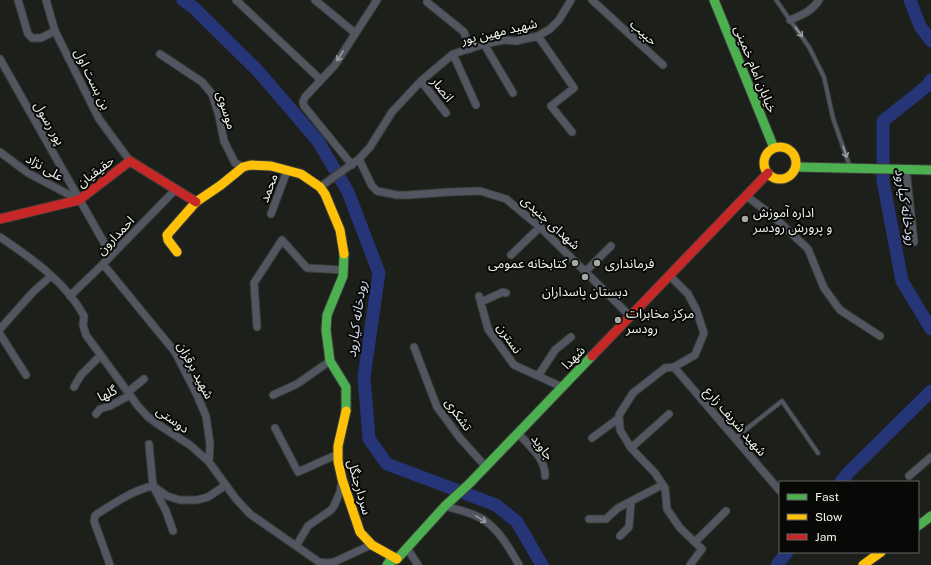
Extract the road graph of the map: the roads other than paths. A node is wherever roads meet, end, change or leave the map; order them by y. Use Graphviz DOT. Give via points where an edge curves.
graph roads {
  1 [pos="18,0"];
  2 [pos="46,0"];
  3 [pos="236,0"];
  4 [pos="315,0"];
  5 [pos="377,0"];
  6 [pos="571,0"];
  7 [pos="592,0"];
  8 [pos="714,0"];
  9 [pos="776,0"];
  10 [pos="819,0"];
  11 [pos="426,2"];
  12 [pos="790,20"];
  13 [pos="55,31"];
  14 [pos="355,33"];
  15 [pos="538,36"];
  16 [pos="484,44"];
  17 [pos="470,49"];
  18 [pos="160,54"];
  19 [pos="453,54"];
  20 [pos="0,59"];
  21 [pos="663,65"];
  22 [pos="321,80"];
  23 [pos="422,81"];
  24 [pos="513,93"];
  25 [pos="476,105"];
  26 [pos="446,113"];
  27 [pos="572,132"];
  28 [pos="774,148"];
  29 [pos="0,152"];
  30 [pos="359,159"];
  31 [pos="130,161"];
  32 [pos="796,166"];
  33 [pos="243,167"];
  34 [pos="349,167"];
  35 [pos="850,167"];
  36 [pos="906,169"];
  37 [pos="931,170"];
  38 [pos="287,171"];
  39 [pos="768,173"];
  40 [pos="320,187"];
  41 [pos="176,189"];
  42 [pos="746,196"];
  43 [pos="80,200"];
  44 [pos="196,202"];
  45 [pos="271,214"];
  46 [pos="0,219"];
  47 [pos="540,227"];
  48 [pos="0,237"];
  49 [pos="914,242"];
  50 [pos="611,246"];
  51 [pos="177,252"];
  52 [pos="111,255"];
  53 [pos="511,255"];
  54 [pos="103,264"];
  55 [pos="344,270"];
  56 [pos="586,271"];
  57 [pos="51,276"];
  58 [pos="670,276"];
  59 [pos="506,293"];
  60 [pos="70,296"];
  61 [pos="630,316"];
  62 [pos="257,327"];
  63 [pos="0,329"];
  64 [pos="0,334"];
  65 [pos="880,336"];
  66 [pos="571,337"];
  67 [pos="414,347"];
  68 [pos="100,356"];
  69 [pos="330,361"];
  70 [pos="674,367"];
  71 [pos="26,375"];
  72 [pos="538,376"];
  73 [pos="144,379"];
  74 [pos="74,387"];
  75 [pos="562,387"];
  76 [pos="129,394"];
  77 [pos="273,395"];
  78 [pos="96,414"];
  79 [pos="669,414"];
  80 [pos="619,418"];
  81 [pos="275,428"];
  82 [pos="518,433"];
  83 [pos="592,438"];
  84 [pos="735,438"];
  85 [pos="149,444"];
  86 [pos="631,448"];
  87 [pos="818,453"];
  88 [pos="338,454"];
  89 [pos="931,457"];
  90 [pos="209,462"];
  91 [pos="486,467"];
  92 [pos="545,476"];
  93 [pos="909,476"];
  94 [pos="342,479"];
  95 [pos="226,485"];
  96 [pos="662,485"];
  97 [pos="153,486"];
  98 [pos="779,490"];
  99 [pos="631,502"];
  100 [pos="445,506"];
  101 [pos="726,511"];
  102 [pos="931,516"];
  103 [pos="589,519"];
  104 [pos="919,525"];
  105 [pos="173,531"];
  106 [pos="620,536"];
  107 [pos="695,542"];
  108 [pos="371,545"];
  109 [pos="296,546"];
  110 [pos="407,548"];
  111 [pos="880,553"];
  112 [pos="396,562"];
  113 [pos="110,565"];
  114 [pos="386,565"];
  115 [pos="418,565"];
  116 [pos="519,565"];
  117 [pos="690,565"];
  118 [pos="863,565"];
  1 -- 13 [label="street" via="28,34 32,38 41,38"];
  2 -- 13 [label="street, بن بست اول"];
  3 -- 22 [label="street"];
  4 -- 14 [label="street"];
  5 -- 14 [label="street"];
  6 -- 15 [label="street, شهید مهین پور" via="550,30"];
  7 -- 21 [label="street, حبیب"];
  8 -- 28 [label="main road, خیابان امام خمینی"];
  9 -- 12 [label="lane"];
  10 -- 12 [label="street" via="809,11"];
  11 -- 17 [label="street" via="464,32"];
  12 -- 35 [label="lane, one-way" via="810,46 824,77 833,118"];
  13 -- 31 [label="street, بن بست اول" via="99,119"];
  14 -- 22 [label="street, one-way" via="335,65"];
  15 -- 16 [label="street, شهید مهین پور"];
  15 -- 27 [label="street" via="574,88 551,106"];
  16 -- 17 [label="street, شهید مهین پور"];
  16 -- 24 [label="street"];
  17 -- 19 [label="street, شهید مهین پور"];
  18 -- 33 [label="street, موسوی" via="202,82 212,94 224,141 235,163"];
  19 -- 23 [label="street, شهید مهین پور"];
  19 -- 25 [label="street"];
  20 -- 43 [label="street, پور رسول"];
  22 -- 34 [label="street" via="305,97 304,106"];
  23 -- 26 [label="street, انصار"];
  23 -- 30 [label="street, شهید مهین پور" via="392,112 370,147"];
  28 -- 32 [label="main road" via="788,149 795,157"];
  28 -- 39 [label="main road" via="764,159"];
  29 -- 43 [label="street, علی نژاد" via="28,173"];
  30 -- 34 [label="street, شهید مهین پور"];
  30 -- 47 [label="street, شهدای جنیدی" via="377,191 397,195 480,191 506,199"];
  31 -- 41 [label="main road, حقیقیان"];
  31 -- 43 [label="main road, حقیقیان"];
  32 -- 35 [label="main road"];
  32 -- 39 [label="main road" via="786,178 776,178"];
  33 -- 38 [label="main road, سردارجنگل" via="271,166"];
  33 -- 44 [label="main road"];
  34 -- 40 [label="street, شهید مهین پور"];
  35 -- 36 [label="main road"];
  36 -- 37 [label="main road"];
  36 -- 49 [label="street"];
  38 -- 40 [label="main road, سردارجنگل" via="301,174"];
  38 -- 45 [label="street, محمد"];
  39 -- 42 [label="main road, شهدا"];
  40 -- 55 [label="main road, سردارجنگل" via="340,230"];
  41 -- 44 [label="main road, حقیقیان"];
  41 -- 52 [label="street, احمدارون"];
  42 -- 58 [label="main road, شهدا"];
  42 -- 65 [label="street" via="772,215 808,248 824,288 840,310"];
  43 -- 46 [label="main road, حقیقیان"];
  43 -- 52 [label="street, پور رسول"];
  44 -- 51 [label="main road" via="167,235"];
  47 -- 53 [label="street"];
  47 -- 56 [label="street, شهدای جنیدی"];
  48 -- 57 [label="street, دوستی"];
  50 -- 56 [label="street"];
  52 -- 54 [label="street, احمدارون"];
  54 -- 60 [label="street, احمدارون"];
  54 -- 90 [label="street, شهید برقزان" via="175,352 206,416 210,444"];
  55 -- 62 [label="street" via="307,268 282,240 254,283"];
  55 -- 69 [label="main road, سردارجنگل" via="326,315"];
  56 -- 61 [label="street, شهدای جنیدی"];
  57 -- 60 [label="street, دوستی"];
  57 -- 63 [label="street"];
  58 -- 61 [label="main road, شهدا"];
  58 -- 70 [label="street" via="688,294 704,333 695,355"];
  59 -- 72 [label="street, نسترن" via="480,299 488,329 514,365"];
  60 -- 68 [label="street, دوستی" via="84,316 86,335"];
  61 -- 75 [label="main road, شهدا"];
  64 -- 71 [label="street"];
  66 -- 72 [label="street" via="555,350"];
  67 -- 91 [label="street, تشکری" via="437,407"];
  68 -- 74 [label="street" via="81,375"];
  68 -- 76 [label="street, دوستی"];
  69 -- 77 [label="street" via="297,384"];
  69 -- 88 [label="main road, سردارجنگل" via="346,386 347,397"];
  70 -- 80 [label="street" via="665,368 633,393"];
  70 -- 84 [label="street, شهید شریف زارع"];
  72 -- 75 [label="street, نسترن"];
  73 -- 76 [label="street, گلها"];
  75 -- 82 [label="main road, شهدا"];
  76 -- 78 [label="street, گلها" via="110,406 100,408"];
  76 -- 90 [label="street, دوستی" via="148,417"];
  79 -- 86 [label="street"];
  80 -- 83 [label="street"];
  80 -- 86 [label="street" via="620,430"];
  81 -- 88 [label="street" via="298,472"];
  82 -- 91 [label="main road, شهدا"];
  82 -- 92 [label="street, جاوید" via="546,468"];
  84 -- 87 [label="lane" via="782,401"];
  84 -- 98 [label="street, شهید شریف زارع"];
  85 -- 97 [label="street"];
  86 -- 96 [label="street" via="655,473"];
  88 -- 94 [label="main road, سردارجنگل"];
  89 -- 93 [label="street"];
  90 -- 95 [label="street, دوستی"];
  91 -- 100 [label="main road, شهدا"];
  94 -- 108 [label="main road, سردارجنگل" via="360,532"];
  94 -- 109 [label="street" via="334,506 308,526"];
  95 -- 97 [label="street" via="197,500 180,500 167,496"];
  95 -- 109 [label="street, دوستی" via="250,514"];
  96 -- 99 [label="street"];
  96 -- 107 [label="street" via="665,488 667,509 680,528"];
  97 -- 105 [label="street"];
  97 -- 113 [label="street" via="123,498 94,516"];
  99 -- 103 [label="street" via="618,508 606,519"];
  99 -- 106 [label="street" via="629,527"];
  100 -- 110 [label="main road, شهدا"];
  100 -- 116 [label="street, one-way" via="484,520 495,530"];
  101 -- 107 [label="street"];
  102 -- 104 [label="main road"];
  107 -- 117 [label="street" via="702,549"];
  108 -- 109 [label="street, دوستی" via="327,563 319,562"];
  108 -- 112 [label="main road, سردارجنگل"];
  110 -- 112 [label="main road, شهدا"];
  110 -- 115 [label="street"];
  111 -- 118 [label="main road"];
  112 -- 114 [label="main road, شهدا" via="389,562"];
}
